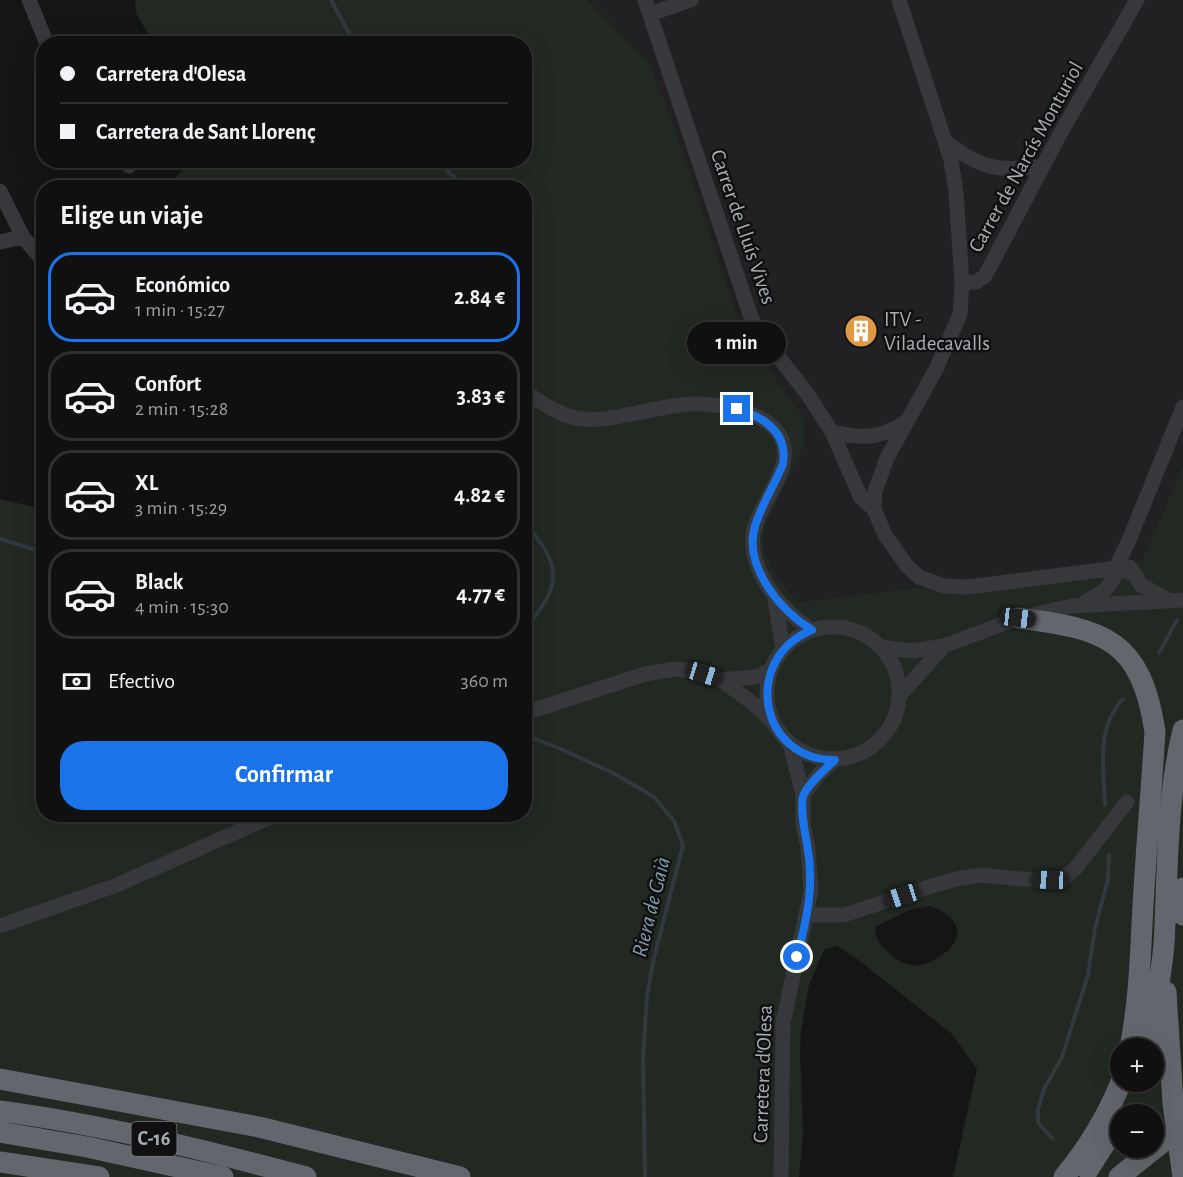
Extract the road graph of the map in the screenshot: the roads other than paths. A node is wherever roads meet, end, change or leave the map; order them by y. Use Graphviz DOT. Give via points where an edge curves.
graph roads {
  1 [pos="29,0"];
  2 [pos="691,0"];
  3 [pos="899,0"];
  4 [pos="1137,0"];
  5 [pos="648,7"];
  6 [pos="44,36"];
  7 [pos="945,141"];
  8 [pos="1042,166"];
  9 [pos="0,190"];
  10 [pos="23,237"];
  11 [pos="0,242"];
  12 [pos="36,252"];
  13 [pos="962,283"];
  14 [pos="532,396"];
  15 [pos="1183,407"];
  16 [pos="907,421"];
  17 [pos="832,432"];
  18 [pos="874,509"];
  19 [pos="1128,544"];
  20 [pos="1117,568"];
  21 [pos="1134,574"];
  22 [pos="775,597"];
  23 [pos="1176,600"];
  24 [pos="1082,605"];
  25 [pos="1018,618"];
  26 [pos="812,630"];
  27 [pos="944,646"];
  28 [pos="882,647"];
  29 [pos="783,650"];
  30 [pos="771,670"];
  31 [pos="721,680"];
  32 [pos="900,695"];
  33 [pos="532,711"];
  34 [pos="775,726"];
  35 [pos="1183,730"];
  36 [pos="790,744"];
  37 [pos="835,760"];
  38 [pos="803,795"];
  39 [pos="1127,802"];
  40 [pos="260,822"];
  41 [pos="1183,888"];
  42 [pos="807,915"];
  43 [pos="1183,915"];
  44 [pos="0,926"];
  45 [pos="1164,947"];
  46 [pos="1132,1038"];
  47 [pos="1150,1038"];
  48 [pos="0,1079"];
  49 [pos="1116,1092"];
  50 [pos="0,1111"];
  51 [pos="1183,1129"];
  52 [pos="0,1132"];
  53 [pos="1110,1135"];
  54 [pos="0,1162"];
  55 [pos="99,1177"];
  56 [pos="223,1177"];
  57 [pos="306,1177"];
  58 [pos="460,1177"];
  59 [pos="781,1177"];
  60 [pos="1064,1177"];
  61 [pos="1083,1177"];
  62 [pos="1119,1177"];
  63 [pos="1183,1177"];
  1 -- 6 [label="street"];
  2 -- 5 [label="street"];
  3 -- 7 [label="street"];
  4 -- 8 [label="street, Carrer de Narcís Monturiol"];
  5 -- 17 [label="street, Carrer de Lluís Vives" via="751,317"];
  7 -- 8 [label="street" via="961,154 999,169"];
  7 -- 13 [label="street" via="956,192"];
  8 -- 13 [label="street, Carrer de Narcís Monturiol" via="985,276 976,282"];
  9 -- 10 [label="street"];
  10 -- 11 [label="street"];
  10 -- 12 [label="street"];
  13 -- 16 [label="street" via="960,314"];
  14 -- 22 [label="street" via="564,414 585,420 704,403 750,413 768,423 778,434 784,456 756,523 753,545 757,563"];
  15 -- 19 [label="street"];
  16 -- 17 [label="street" via="873,437"];
  16 -- 18 [label="street" via="880,475"];
  17 -- 18 [label="street, Carrer de Lluís Vives" via="861,498"];
  18 -- 20 [label="street, Carrer de Lluís Vives" via="885,535 907,566 919,577 944,586 968,587"];
  19 -- 20 [label="street"];
  19 -- 21 [label="street" via="1127,558"];
  20 -- 21 [label="street"];
  20 -- 24 [label="street" via="1106,589"];
  21 -- 23 [label="street" via="1141,585"];
  22 -- 26 [label="street" via="794,618"];
  22 -- 29 [label="street"];
  23 -- 24 [label="street"];
  24 -- 25 [label="street"];
  25 -- 27 [label="street"];
  25 -- 46 [label="highway" via="1052,622 1112,641 1131,660 1146,686 1155,732 1140,980"];
  26 -- 28 [label="street" via="849,629"];
  26 -- 29 [label="street"];
  27 -- 28 [label="street" via="912,651"];
  27 -- 32 [label="street"];
  28 -- 32 [label="street" via="896,669"];
  29 -- 30 [label="street"];
  30 -- 31 [label="street"];
  30 -- 34 [label="street" via="767,698"];
  31 -- 33 [label="street" via="675,669 631,678"];
  31 -- 34 [label="street" via="754,704"];
  32 -- 37 [label="street" via="894,721 878,742 856,756"];
  34 -- 36 [label="street"];
  35 -- 45 [label="highway" via="1169,830"];
  36 -- 37 [label="street" via="808,755"];
  36 -- 38 [label="street, Carretera d'Olesa"];
  37 -- 38 [label="street"];
  38 -- 42 [label="street, Carretera d'Olesa" via="811,874"];
  39 -- 42 [label="street" via="1076,869 1064,878 1030,880 981,875 932,886 844,915"];
  40 -- 44 [label="street" via="117,885"];
  41 -- 43 [label="highway"];
  42 -- 59 [label="street, Carretera d'Olesa" via="783,1023"];
  45 -- 47 [label="highway"];
  45 -- 63 [label="highway" via="1173,1103"];
  48 -- 58 [label="highway" via="259,1127"];
  49 -- 60 [label="highway" via="1101,1125"];
  50 -- 57 [label="highway, C-16" via="210,1151"];
  51 -- 62 [label="highway"];
  52 -- 56 [label="highway, C-16"];
  53 -- 61 [label="highway"];
  54 -- 55 [label="highway"];
}
